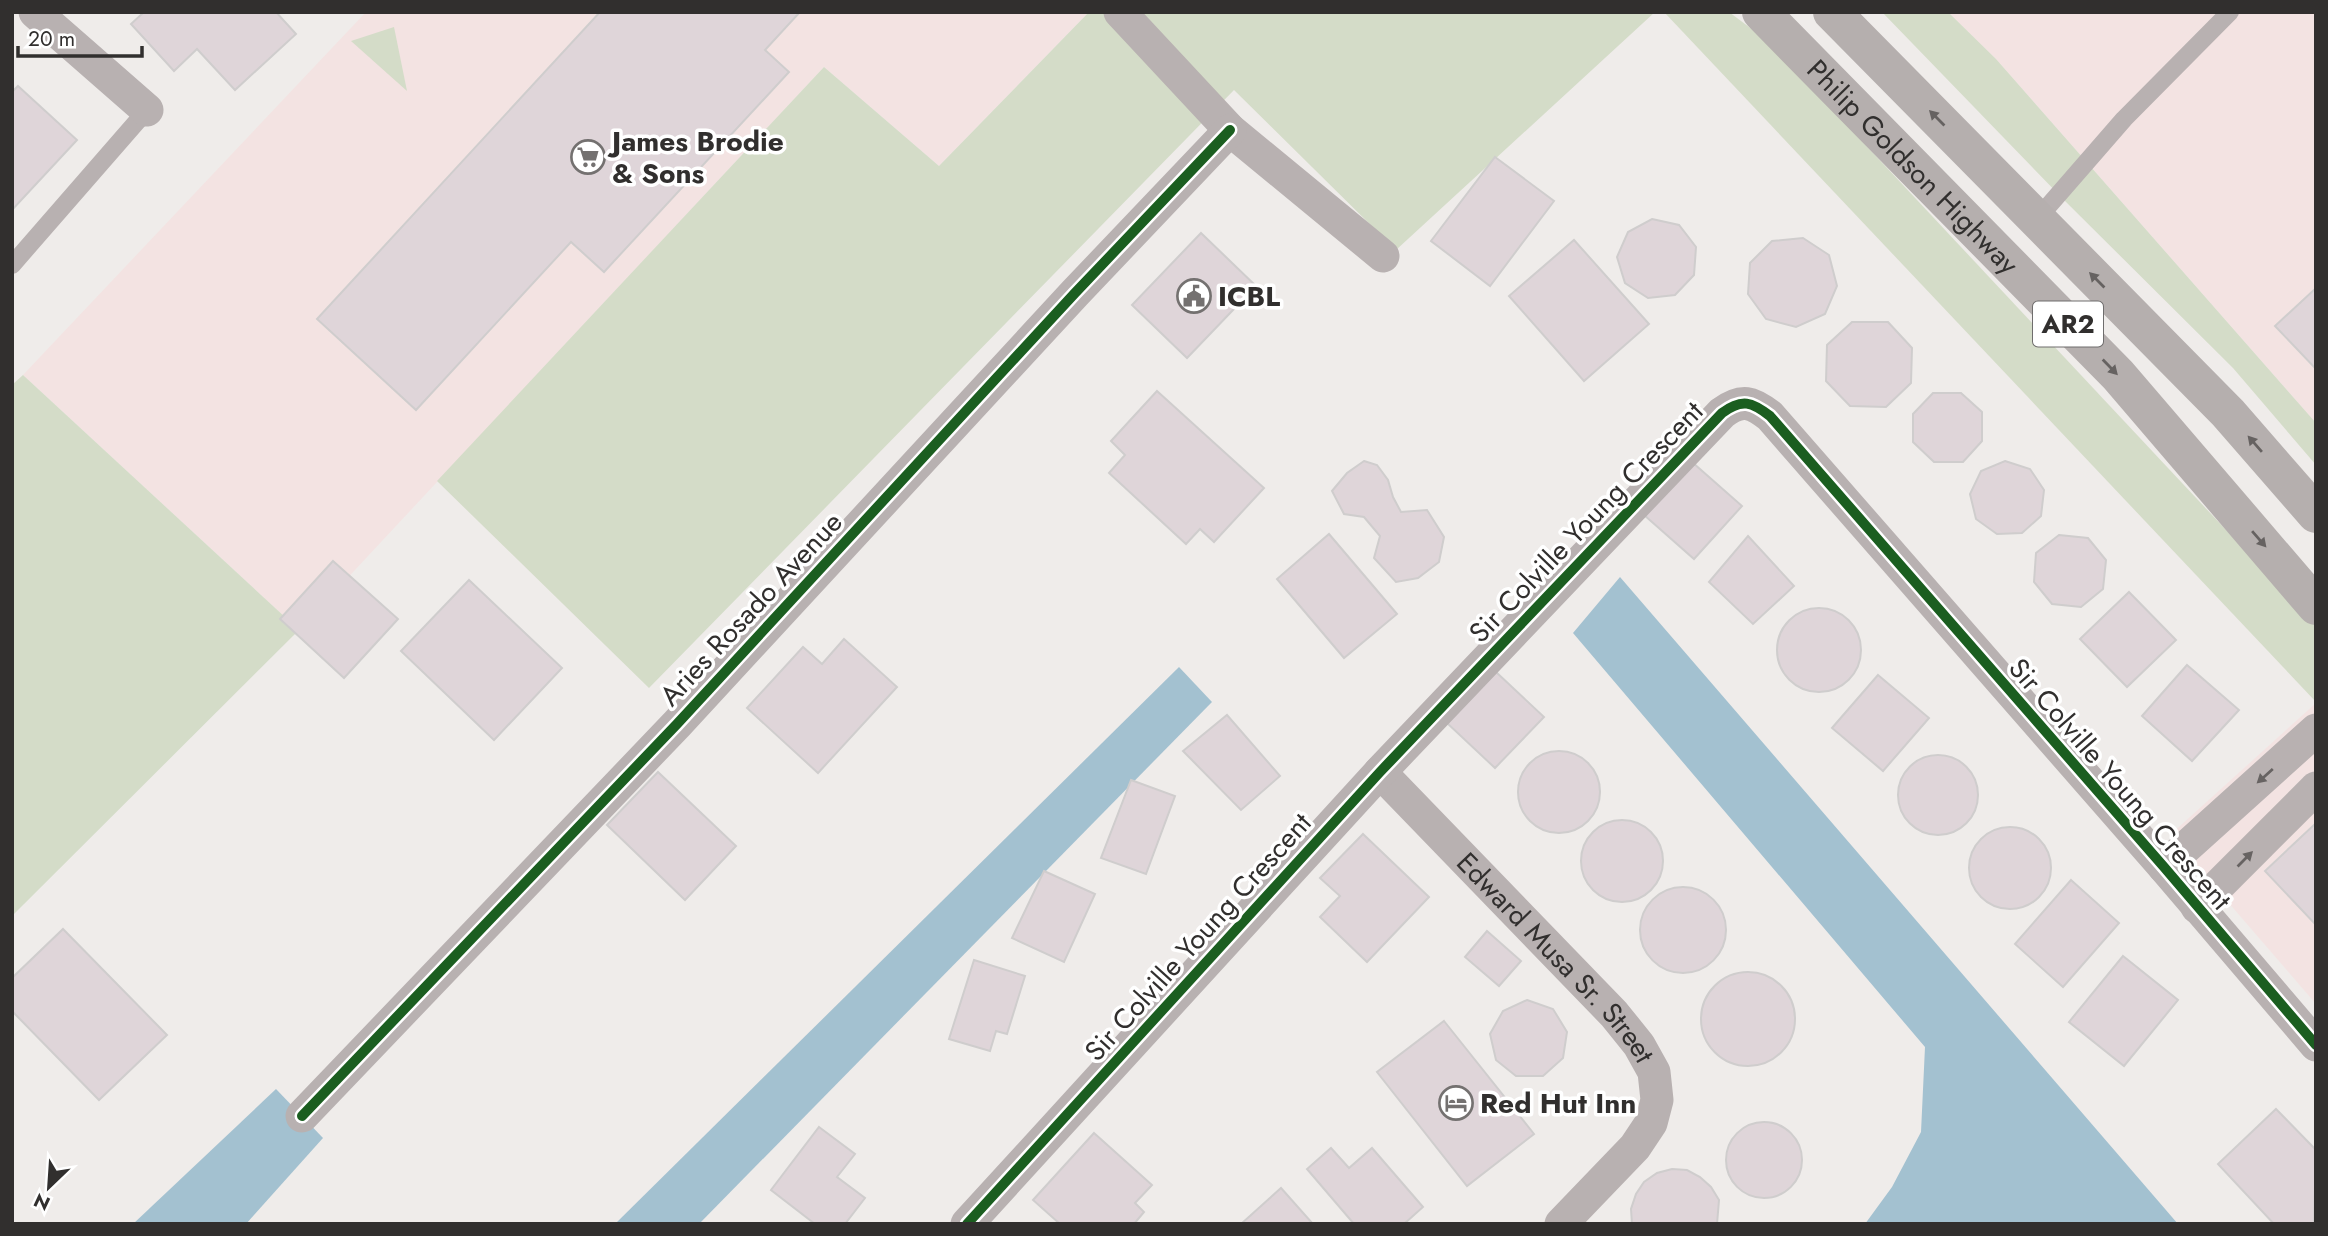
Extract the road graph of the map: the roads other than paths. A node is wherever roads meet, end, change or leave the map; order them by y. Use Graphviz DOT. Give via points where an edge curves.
graph roads {
  1 [pos="35,12"];
  2 [pos="1120,12"];
  3 [pos="1761,12"];
  4 [pos="1832,12"];
  5 [pos="2230,12"];
  6 [pos="147,110"];
  7 [pos="1230,130"];
  8 [pos="2036,219"];
  9 [pos="1383,256"];
  10 [pos="12,265"];
  11 [pos="2316,514"];
  12 [pos="2316,606"];
  13 [pos="2316,730"];
  14 [pos="1380,772"];
  15 [pos="2316,789"];
  16 [pos="2164,867"];
  17 [pos="2197,907"];
  18 [pos="2316,1045"];
  19 [pos="302,1116"];
  20 [pos="967,1224"];
  21 [pos="1561,1224"];
  1 -- 6 [label="street"];
  2 -- 7 [label="street"];
  3 -- 12 [label="highway, Philip Goldson Highway / AR2, one-way" via="2118,375"];
  8 -- 4 [label="highway, Philip Goldson Highway / AR2, one-way"];
  5 -- 8 [label="lane" via="2124,119"];
  6 -- 10 [label="lane"];
  7 -- 9 [label="street"];
  7 -- 19 [label="street, Aries Rosado Avenue" via="677,724"];
  11 -- 8 [label="highway, Philip Goldson Highway / AR2, one-way" via="2228,413"];
  13 -- 16 [label="street, one-way"];
  14 -- 16 [label="street, Sir Colville Young Crescent" via="1722,413 1733,404 1746,403 1770,416"];
  14 -- 20 [label="street, Sir Colville Young Crescent"];
  14 -- 21 [label="street, Edward Musa Sr. Street" via="1614,1014 1654,1072 1657,1100 1651,1123"];
  17 -- 15 [label="street, one-way"];
  16 -- 17 [label="street, Sir Colville Young Crescent"];
  17 -- 18 [label="street, Sir Colville Young Crescent"];
}
